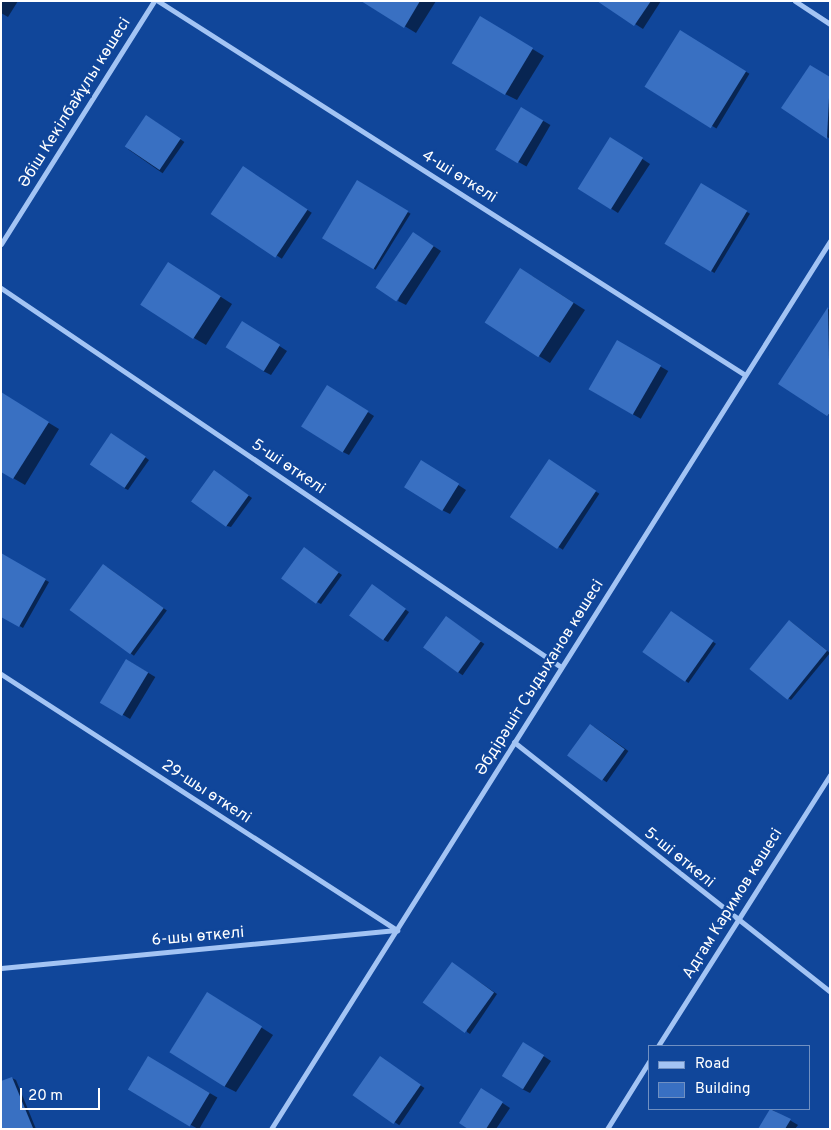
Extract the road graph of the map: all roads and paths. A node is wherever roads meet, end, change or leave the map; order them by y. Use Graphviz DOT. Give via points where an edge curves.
graph roads {
  1 [pos="154,1"];
  2 [pos="158,1"];
  3 [pos="794,1"];
  4 [pos="830,24"];
  5 [pos="830,240"];
  6 [pos="1,244"];
  7 [pos="1,288"];
  8 [pos="745,375"];
  9 [pos="561,667"];
  10 [pos="1,674"];
  11 [pos="514,742"];
  12 [pos="830,775"];
  13 [pos="737,920"];
  14 [pos="397,930"];
  15 [pos="1,968"];
  16 [pos="830,992"];
  17 [pos="659,1045"];
  18 [pos="648,1063"];
  19 [pos="270,1129"];
  20 [pos="607,1129"];
  1 -- 6 [label="street, Әбіш Кекілбайұлы көшесі"];
  2 -- 8 [label="street, 4-ші өткелі"];
  3 -- 4 [label="street"];
  5 -- 8 [label="street, Әбдірәшіт Сыдыханов көшесі"];
  7 -- 9 [label="street, 5-ші өткелі"];
  8 -- 9 [label="street, Әбдірәшіт Сыдыханов көшесі"];
  9 -- 11 [label="street, Әбдірәшіт Сыдыханов көшесі"];
  10 -- 14 [label="street, 29-шы өткелі"];
  11 -- 13 [label="street, 5-ші өткелі"];
  11 -- 14 [label="street, Әбдірәшіт Сыдыханов көшесі"];
  12 -- 13 [label="street, Адгам Каримов көшесі"];
  13 -- 16 [label="street, 5-ші өткелі"];
  13 -- 17 [label="street, Адгам Каримов көшесі"];
  14 -- 15 [label="street, 6-шы өткелі"];
  14 -- 19 [label="street, Әбдірәшіт Сыдыханов көшесі"];
  18 -- 20 [label="street"];
}
